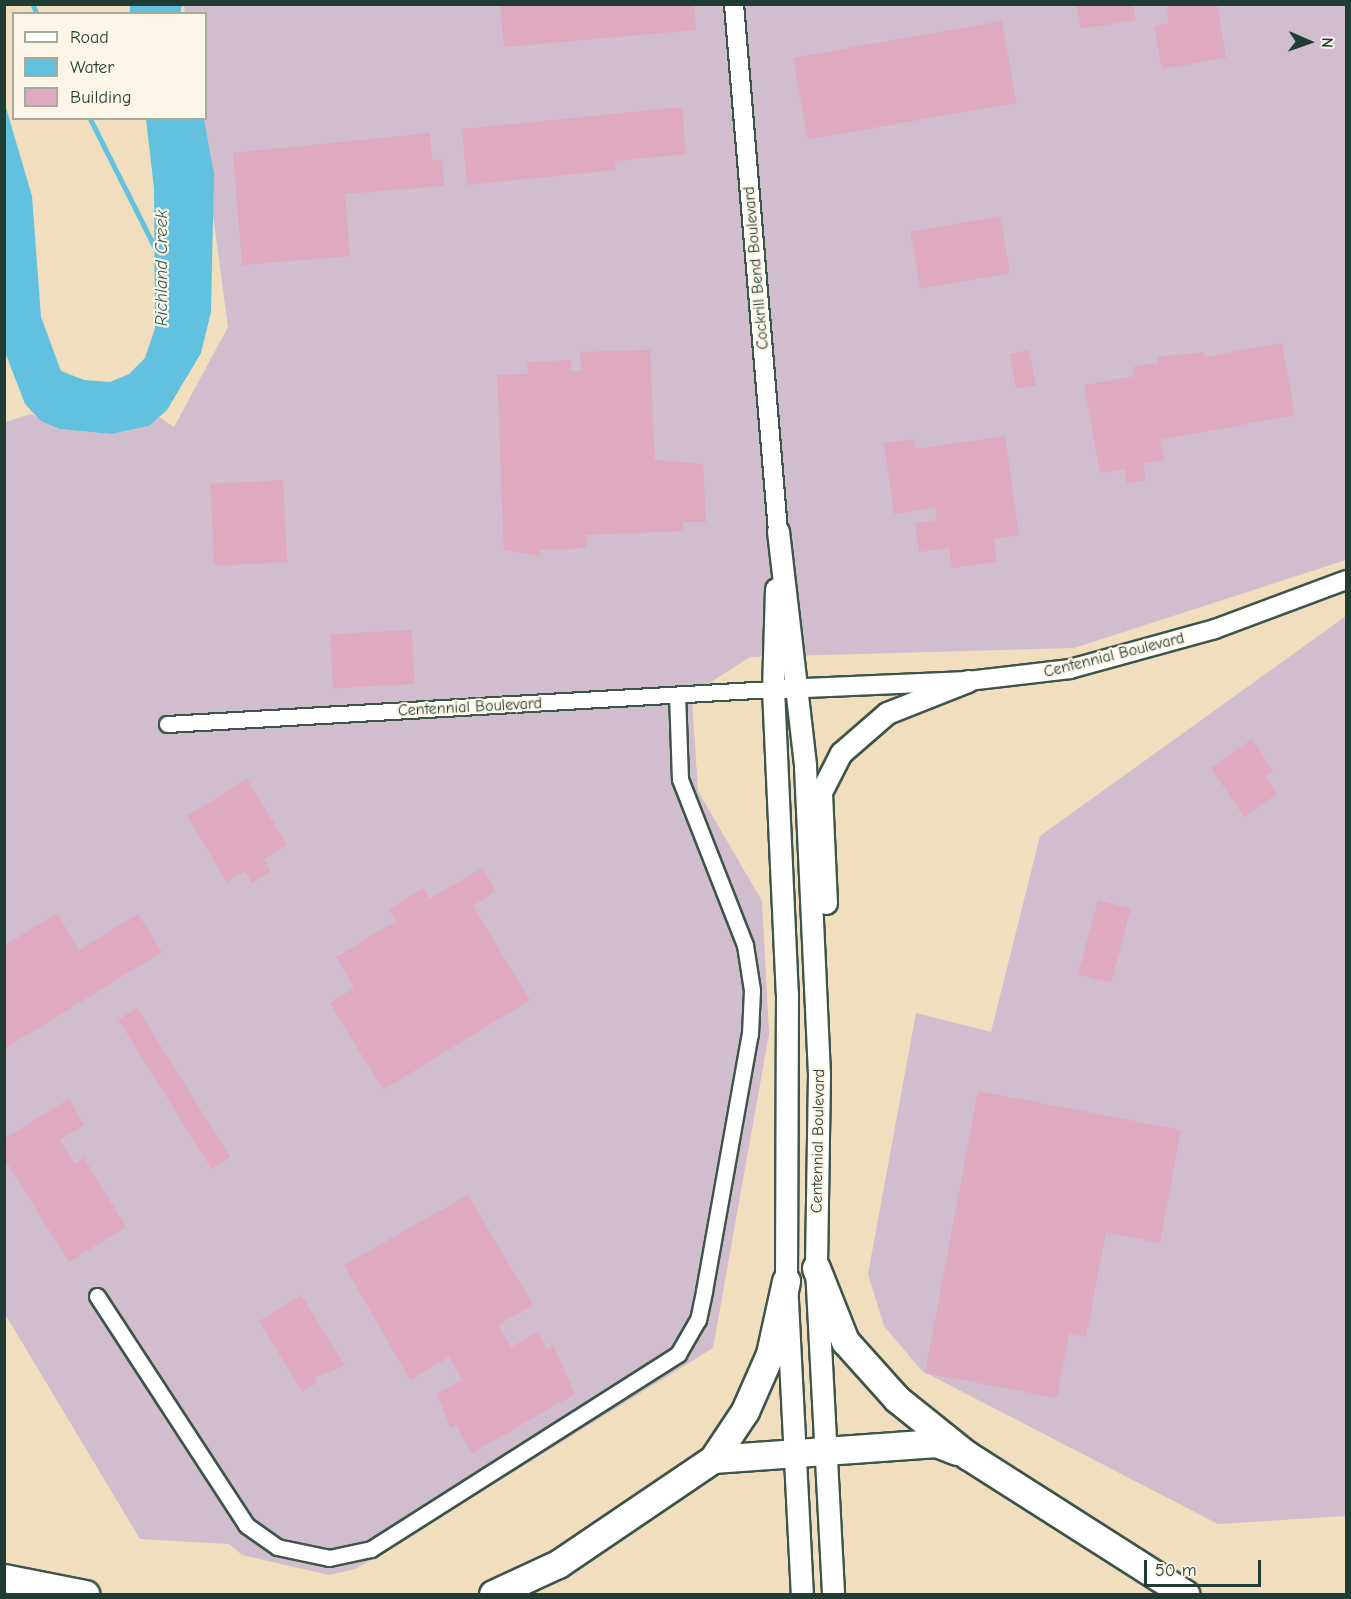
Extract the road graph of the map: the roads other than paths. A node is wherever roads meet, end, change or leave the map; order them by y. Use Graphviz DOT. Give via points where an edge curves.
graph roads {
  1 [pos="734,4"];
  2 [pos="778,531"];
  3 [pos="1347,580"];
  4 [pos="968,681"];
  5 [pos="800,688"];
  6 [pos="773,689"];
  7 [pos="677,695"];
  8 [pos="167,724"];
  9 [pos="819,1074"];
  10 [pos="816,1268"];
  11 [pos="786,1281"];
  12 [pos="97,1296"];
  13 [pos="826,1451"];
  14 [pos="795,1453"];
  15 [pos="967,1455"];
  16 [pos="713,1459"];
  17 [pos="4,1578"];
  18 [pos="85,1594"];
  19 [pos="493,1594"];
  20 [pos="802,1594"];
  21 [pos="833,1594"];
  22 [pos="1185,1594"];
  1 -- 2 [label="street, Cockrill Bend Boulevard"];
  2 -- 5 [label="main road, Centennial Boulevard"];
  2 -- 6 [label="main road, Centennial Boulevard"];
  3 -- 4 [label="street, Centennial Boulevard" via="1215,629 1070,669"];
  4 -- 5 [label="street, Centennial Boulevard"];
  4 -- 9 [label="main road" via="869,724 841,753 821,792 830,990"];
  5 -- 6 [label="street, Centennial Boulevard"];
  5 -- 9 [label="main road, Centennial Boulevard"];
  6 -- 7 [label="street, Centennial Boulevard"];
  6 -- 11 [label="main road, Centennial Boulevard" via="787,993"];
  7 -- 8 [label="street, Centennial Boulevard"];
  7 -- 12 [label="street" via="680,779 745,945 752,990 750,1034 704,1291 698,1320 678,1354 371,1549 329,1558 277,1547 246,1525"];
  9 -- 10 [label="main road, Centennial Boulevard"];
  10 -- 13 [label="main road, Centennial Boulevard"];
  10 -- 15 [label="highway" via="845,1341 871,1374"];
  11 -- 14 [label="main road, Centennial Boulevard"];
  11 -- 16 [label="highway" via="771,1354 745,1412"];
  13 -- 14 [label="highway"];
  13 -- 15 [label="highway" via="936,1443"];
  13 -- 21 [label="main road, Centennial Boulevard"];
  14 -- 16 [label="highway"];
  14 -- 20 [label="main road, Centennial Boulevard"];
  15 -- 22 [label="highway"];
  16 -- 19 [label="highway" via="558,1564"];
  17 -- 18 [label="highway"];
}
